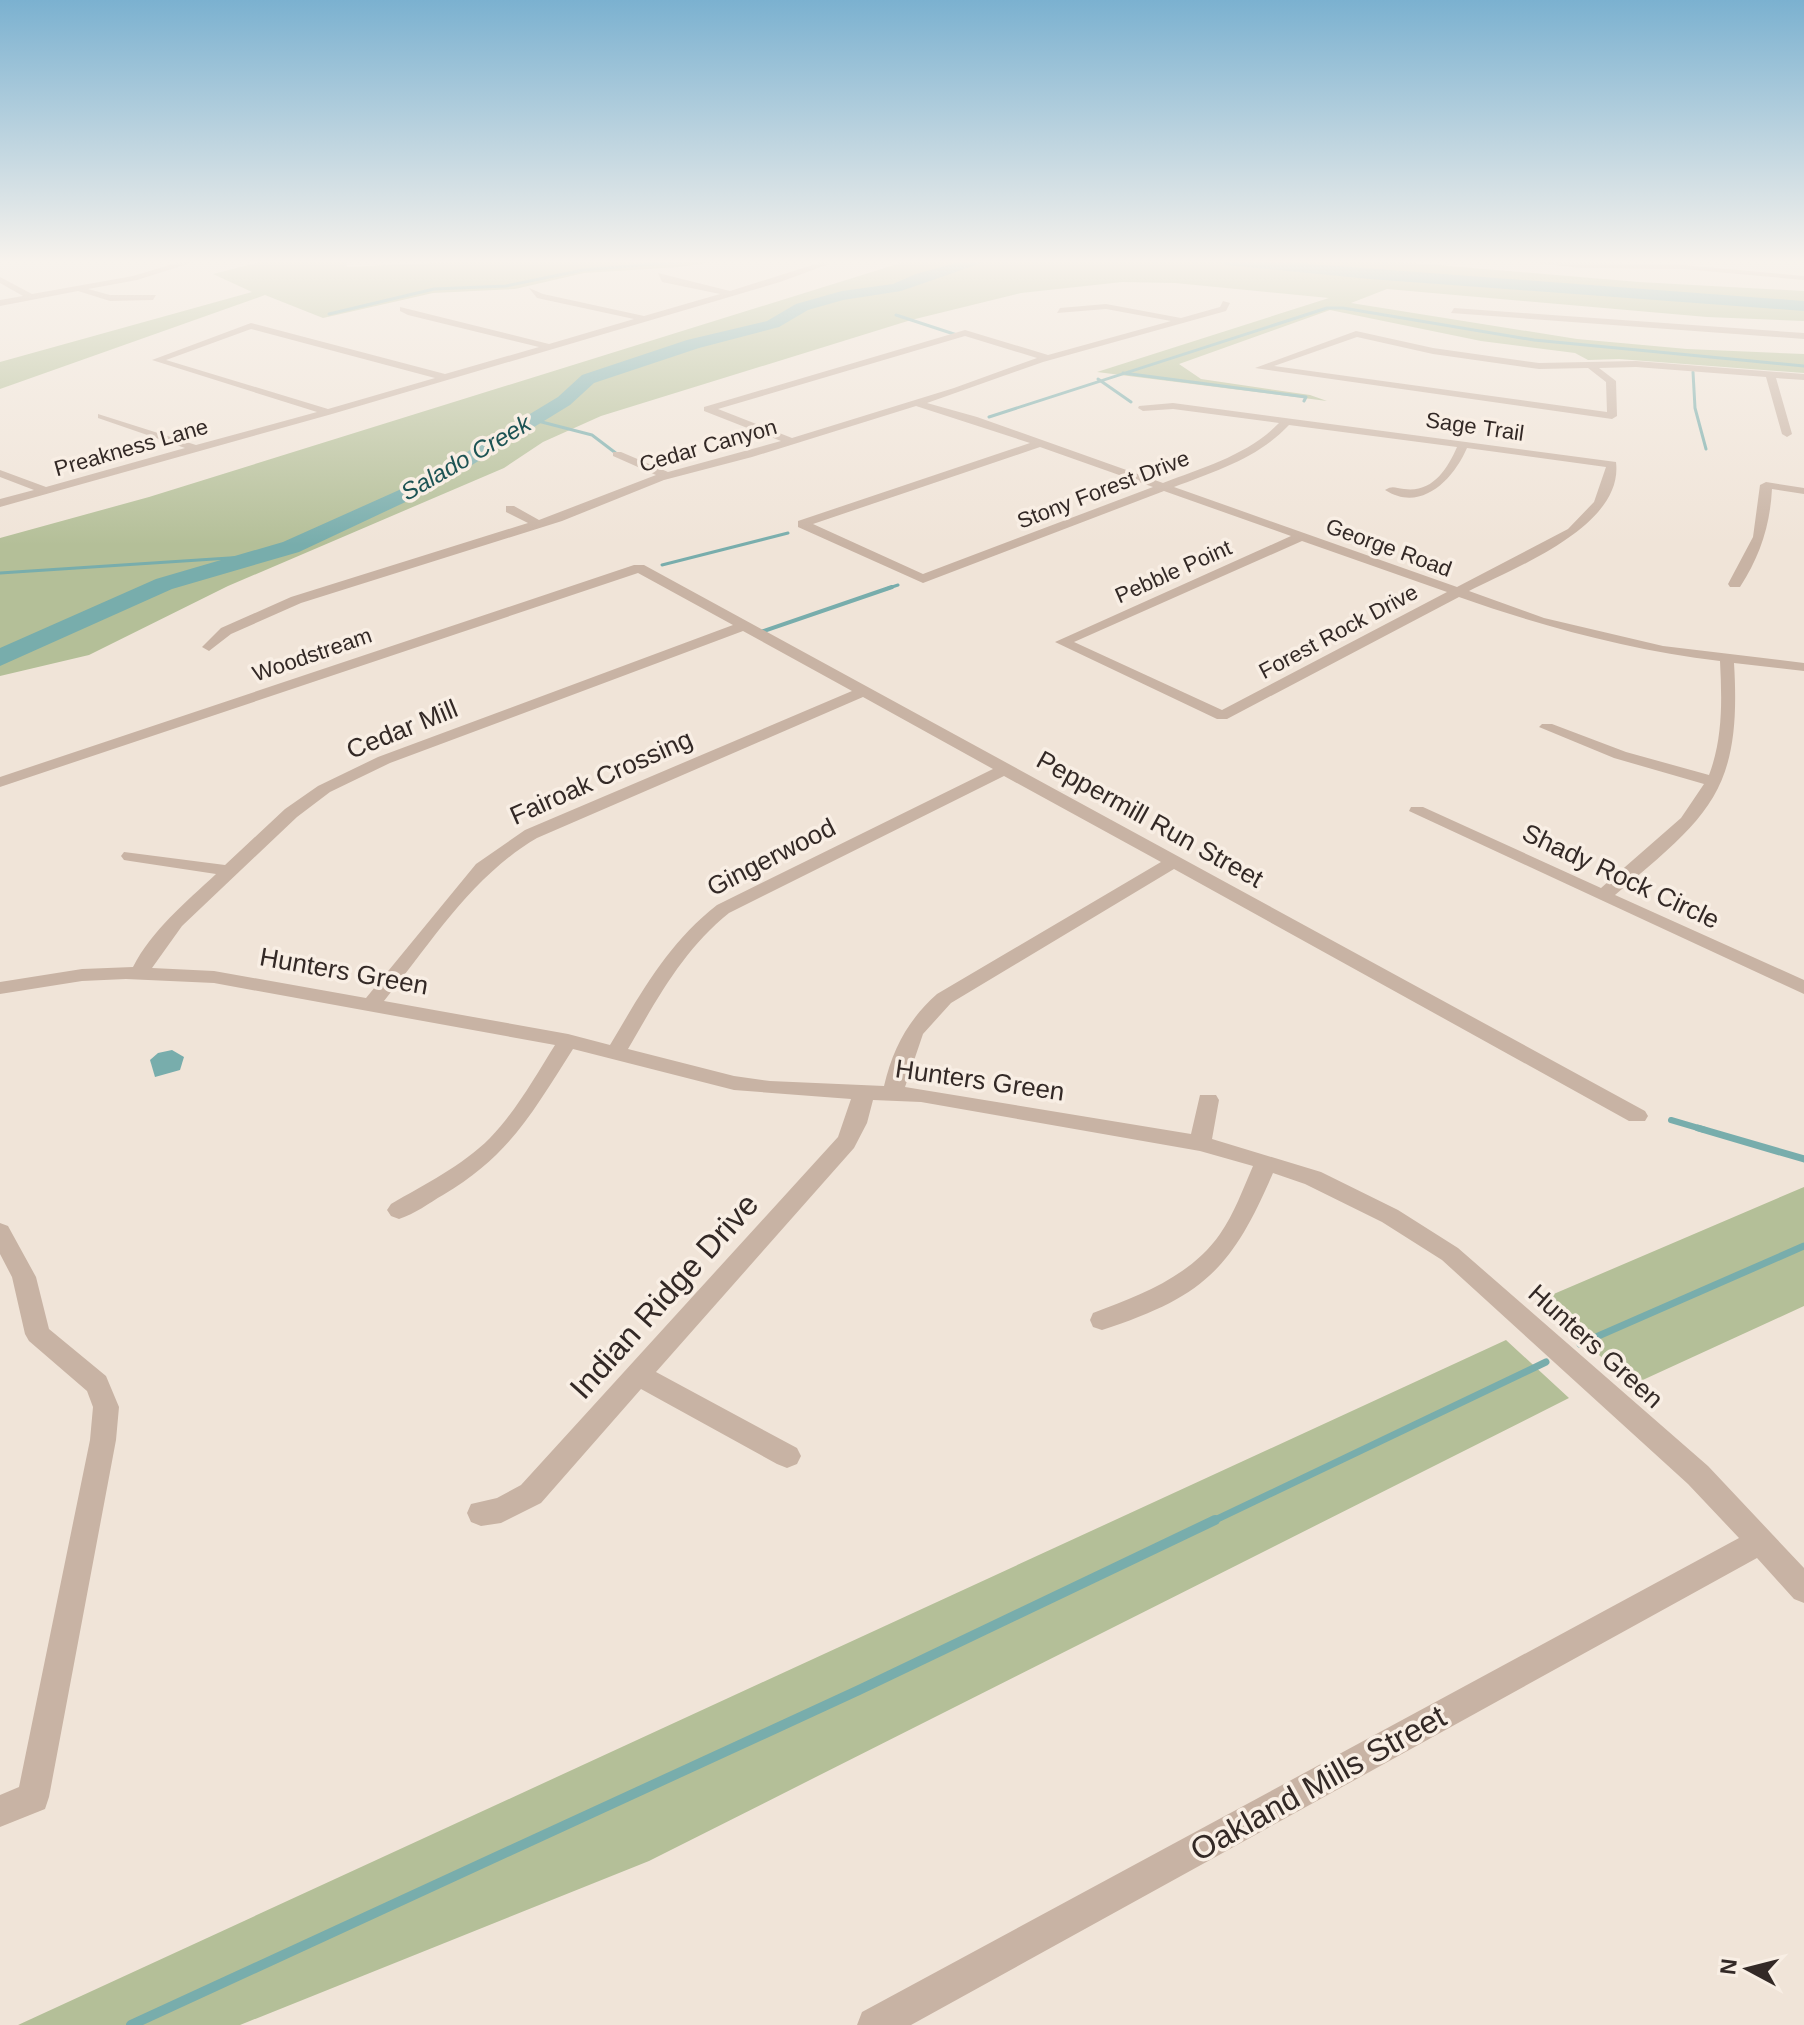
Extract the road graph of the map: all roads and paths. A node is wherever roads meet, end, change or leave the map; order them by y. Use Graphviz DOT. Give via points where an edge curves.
graph roads {
  1 [pos="169,356"];
  2 [pos="361,356"];
  3 [pos="521,356"];
  4 [pos="889,356"];
  5 [pos="1040,356"];
  6 [pos="1057,356"];
  7 [pos="1295,356"];
  8 [pos="1461,356"];
  9 [pos="1048,358"];
  10 [pos="1592,367"];
  11 [pos="1770,375"];
  12 [pos="1804,377"];
  13 [pos="445,378"];
  14 [pos="921,401"];
  15 [pos="1143,408"];
  16 [pos="328,412"];
  17 [pos="102,416"];
  18 [pos="1287,421"];
  19 [pos="1787,434"];
  20 [pos="790,441"];
  21 [pos="1040,443"];
  22 [pos="1463,445"];
  23 [pos="197,449"];
  24 [pos="617,454"];
  25 [pos="1612,464"];
  26 [pos="0,473"];
  27 [pos="667,476"];
  28 [pos="1162,487"];
  29 [pos="1391,490"];
  30 [pos="47,491"];
  31 [pos="1804,491"];
  32 [pos="0,503"];
  33 [pos="510,509"];
  34 [pos="538,524"];
  35 [pos="1300,537"];
  36 [pos="639,568"];
  37 [pos="1735,584"];
  38 [pos="1458,593"];
  39 [pos="744,626"];
  40 [pos="209,647"];
  41 [pos="1727,660"];
  42 [pos="1804,667"];
  43 [pos="864,691"];
  44 [pos="1222,716"];
  45 [pos="1547,727"];
  46 [pos="1005,769"];
  47 [pos="0,782"];
  48 [pos="1715,782"];
  49 [pos="1417,811"];
  50 [pos="130,856"];
  51 [pos="1174,862"];
  52 [pos="230,871"];
  53 [pos="1603,896"];
  54 [pos="140,973"];
  55 [pos="0,988"];
  56 [pos="1804,988"];
  57 [pos="371,1005"];
  58 [pos="568,1041"];
  59 [pos="616,1053"];
  60 [pos="864,1092"];
  61 [pos="893,1094"];
  62 [pos="1208,1100"];
  63 [pos="1637,1116"];
  64 [pos="1200,1143"];
  65 [pos="1266,1162"];
  66 [pos="399,1210"];
  67 [pos="0,1232"];
  68 [pos="1102,1320"];
  69 [pos="639,1376"];
  70 [pos="787,1456"];
  71 [pos="481,1513"];
  72 [pos="1761,1541"];
  73 [pos="1804,1589"];
  74 [pos="0,1811"];
  75 [pos="875,2025"];
  1 -- 16 [label="street" via="157,360"];
  2 -- 13 [label="street"];
  3 -- 13 [label="street, Preakness Lane"];
  4 -- 20 [label="street" via="708,409"];
  5 -- 9 [label="street"];
  6 -- 9 [label="street, Cedar Canyon"];
  7 -- 10 [label="street" via="1260,368 1612,416 1611,381"];
  8 -- 10 [label="street"];
  9 -- 14 [label="street, Cedar Canyon"];
  10 -- 11 [label="street" via="1636,364"];
  11 -- 12 [label="street"];
  11 -- 19 [label="street"];
  13 -- 16 [label="street, Preakness Lane"];
  14 -- 20 [label="street, Cedar Canyon"];
  14 -- 21 [label="street, George Road"];
  15 -- 18 [label="street, Sage Trail" via="1173,406"];
  16 -- 23 [label="street, Preakness Lane"];
  17 -- 23 [label="street"];
  18 -- 22 [label="street, Sage Trail"];
  18 -- 28 [label="street, Stony Forest Drive" via="1254,450"];
  20 -- 27 [label="street, Cedar Canyon"];
  21 -- 28 [label="street, George Road"];
  21 -- 28 [label="street, Stony Forest Drive" via="802,524 923,579"];
  22 -- 25 [label="street, Sage Trail"];
  22 -- 29 [label="street" via="1453,469 1434,488"];
  23 -- 30 [label="street, Preakness Lane"];
  24 -- 27 [label="street"];
  25 -- 38 [label="street, Forest Rock Drive" via="1600,503 1572,532"];
  26 -- 30 [label="street"];
  27 -- 34 [label="street, Cedar Canyon"];
  28 -- 35 [label="street, George Road"];
  30 -- 32 [label="street, Preakness Lane"];
  31 -- 37 [label="street" via="1766,485 1764,525"];
  33 -- 34 [label="street"];
  34 -- 40 [label="street, Cedar Canyon" via="296,600 226,631"];
  35 -- 38 [label="street, George Road"];
  35 -- 44 [label="street, Pebble Point" via="1062,642"];
  36 -- 39 [label="street, Peppermill Run Street"];
  36 -- 47 [label="street, Woodstream"];
  38 -- 41 [label="street, George Road" via="1584,633"];
  38 -- 44 [label="street, Forest Rock Drive"];
  39 -- 43 [label="street, Peppermill Run Street"];
  39 -- 52 [label="street, Cedar Mill" via="363,769 299,807"];
  41 -- 42 [label="street, George Road"];
  41 -- 48 [label="street" via="1730,734"];
  43 -- 46 [label="street, Peppermill Run Street"];
  43 -- 57 [label="street, Fairoak Crossing" via="504,850 482,868"];
  45 -- 48 [label="street"];
  46 -- 51 [label="street, Peppermill Run Street"];
  46 -- 59 [label="street, Gingerwood" via="700,925 675,953"];
  48 -- 53 [label="street" via="1688,824"];
  49 -- 53 [label="street, Shady Rock Circle"];
  50 -- 52 [label="street"];
  51 -- 61 [label="street" via="935,1005 907,1040"];
  51 -- 63 [label="street, Peppermill Run Street"];
  52 -- 54 [label="street, Cedar Mill" via="162,937"];
  53 -- 56 [label="street, Shady Rock Circle"];
  54 -- 55 [label="street, Hunters Green" via="82,975"];
  54 -- 57 [label="street, Hunters Green" via="214,977"];
  57 -- 58 [label="street, Hunters Green"];
  58 -- 59 [label="street, Hunters Green"];
  58 -- 66 [label="street" via="495,1146"];
  59 -- 60 [label="street, Hunters Green" via="734,1083"];
  60 -- 61 [label="street, Hunters Green"];
  60 -- 69 [label="street, Indian Ridge Drive" via="846,1142"];
  61 -- 64 [label="street, Hunters Green"];
  62 -- 64 [label="street"];
  64 -- 65 [label="street, Hunters Green"];
  65 -- 68 [label="street" via="1227,1243 1201,1270 1168,1294"];
  65 -- 72 [label="street, Hunters Green" via="1376,1208 1450,1254 1698,1475"];
  67 -- 74 [label="street" via="24,1277 38,1334 97,1384 106,1407 33,1797"];
  69 -- 70 [label="street"];
  69 -- 71 [label="street, Indian Ridge Drive" via="531,1494 501,1510"];
  72 -- 73 [label="street, Hunters Green"];
  72 -- 75 [label="street, Oakland Mills Street"];
}
